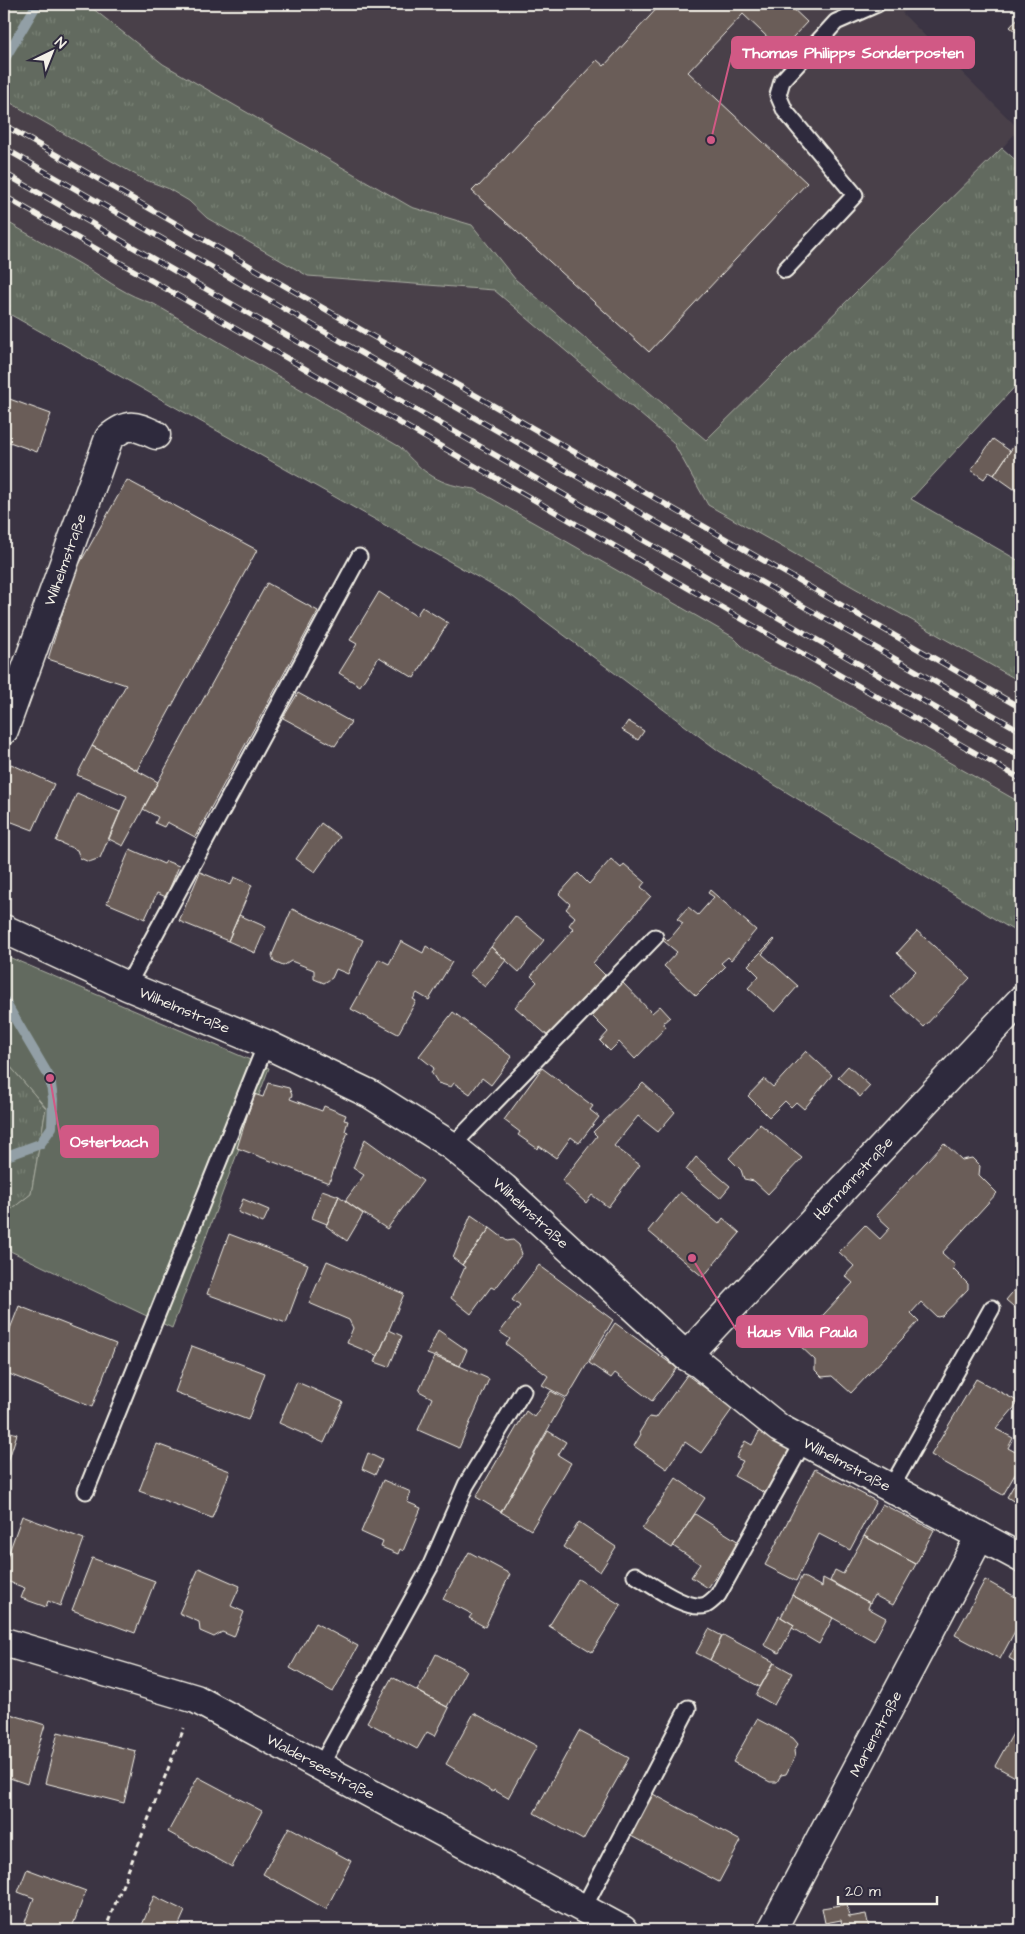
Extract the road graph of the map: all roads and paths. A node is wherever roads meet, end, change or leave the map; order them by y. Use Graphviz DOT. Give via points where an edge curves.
graph roads {
  1 [pos="877,4"];
  2 [pos="785,270"];
  3 [pos="156,435"];
  4 [pos="359,557"];
  5 [pos="4,730"];
  6 [pos="4,929"];
  7 [pos="655,937"];
  8 [pos="127,986"];
  9 [pos="1021,1000"];
  10 [pos="266,1044"];
  11 [pos="452,1146"];
  12 [pos="992,1308"];
  13 [pos="686,1356"];
  14 [pos="523,1391"];
  15 [pos="804,1441"];
  16 [pos="891,1488"];
  17 [pos="86,1491"];
  18 [pos="980,1536"];
  19 [pos="1021,1558"];
  20 [pos="635,1575"];
  21 [pos="4,1642"];
  22 [pos="196,1699"];
  23 [pos="688,1708"];
  24 [pos="321,1765"];
  25 [pos="583,1909"];
  26 [pos="105,1930"];
  27 [pos="622,1930"];
  28 [pos="772,1930"];
  1 -- 2 [label="lane" via="836,22 782,81 778,95 785,111 855,195"];
  3 -- 5 [label="street, Wilhelmstraße" via="136,426 122,427 109,438"];
  4 -- 8 [label="lane"];
  6 -- 8 [label="street, Wilhelmstraße"];
  7 -- 11 [label="lane"];
  8 -- 10 [label="street, Wilhelmstraße"];
  9 -- 13 [label="street, Hermannstraße"];
  10 -- 11 [label="street, Wilhelmstraße" via="370,1094"];
  10 -- 17 [label="lane"];
  11 -- 13 [label="street, Wilhelmstraße" via="504,1188"];
  12 -- 16 [label="lane"];
  13 -- 15 [label="street, Wilhelmstraße" via="780,1428"];
  14 -- 24 [label="lane" via="466,1485 430,1567"];
  15 -- 16 [label="street, Wilhelmstraße"];
  15 -- 20 [label="lane" via="718,1595 706,1605 693,1606 679,1601"];
  16 -- 18 [label="street, Wilhelmstraße"];
  18 -- 19 [label="street, Wilhelmstraße"];
  18 -- 28 [label="street, Marienstraße"];
  21 -- 22 [label="street, Walderseestraße"];
  22 -- 24 [label="street, Walderseestraße"];
  22 -- 26 [label="path"];
  23 -- 25 [label="lane"];
  24 -- 25 [label="street, Walderseestraße"];
  25 -- 27 [label="street, Walderseestraße"];
}
